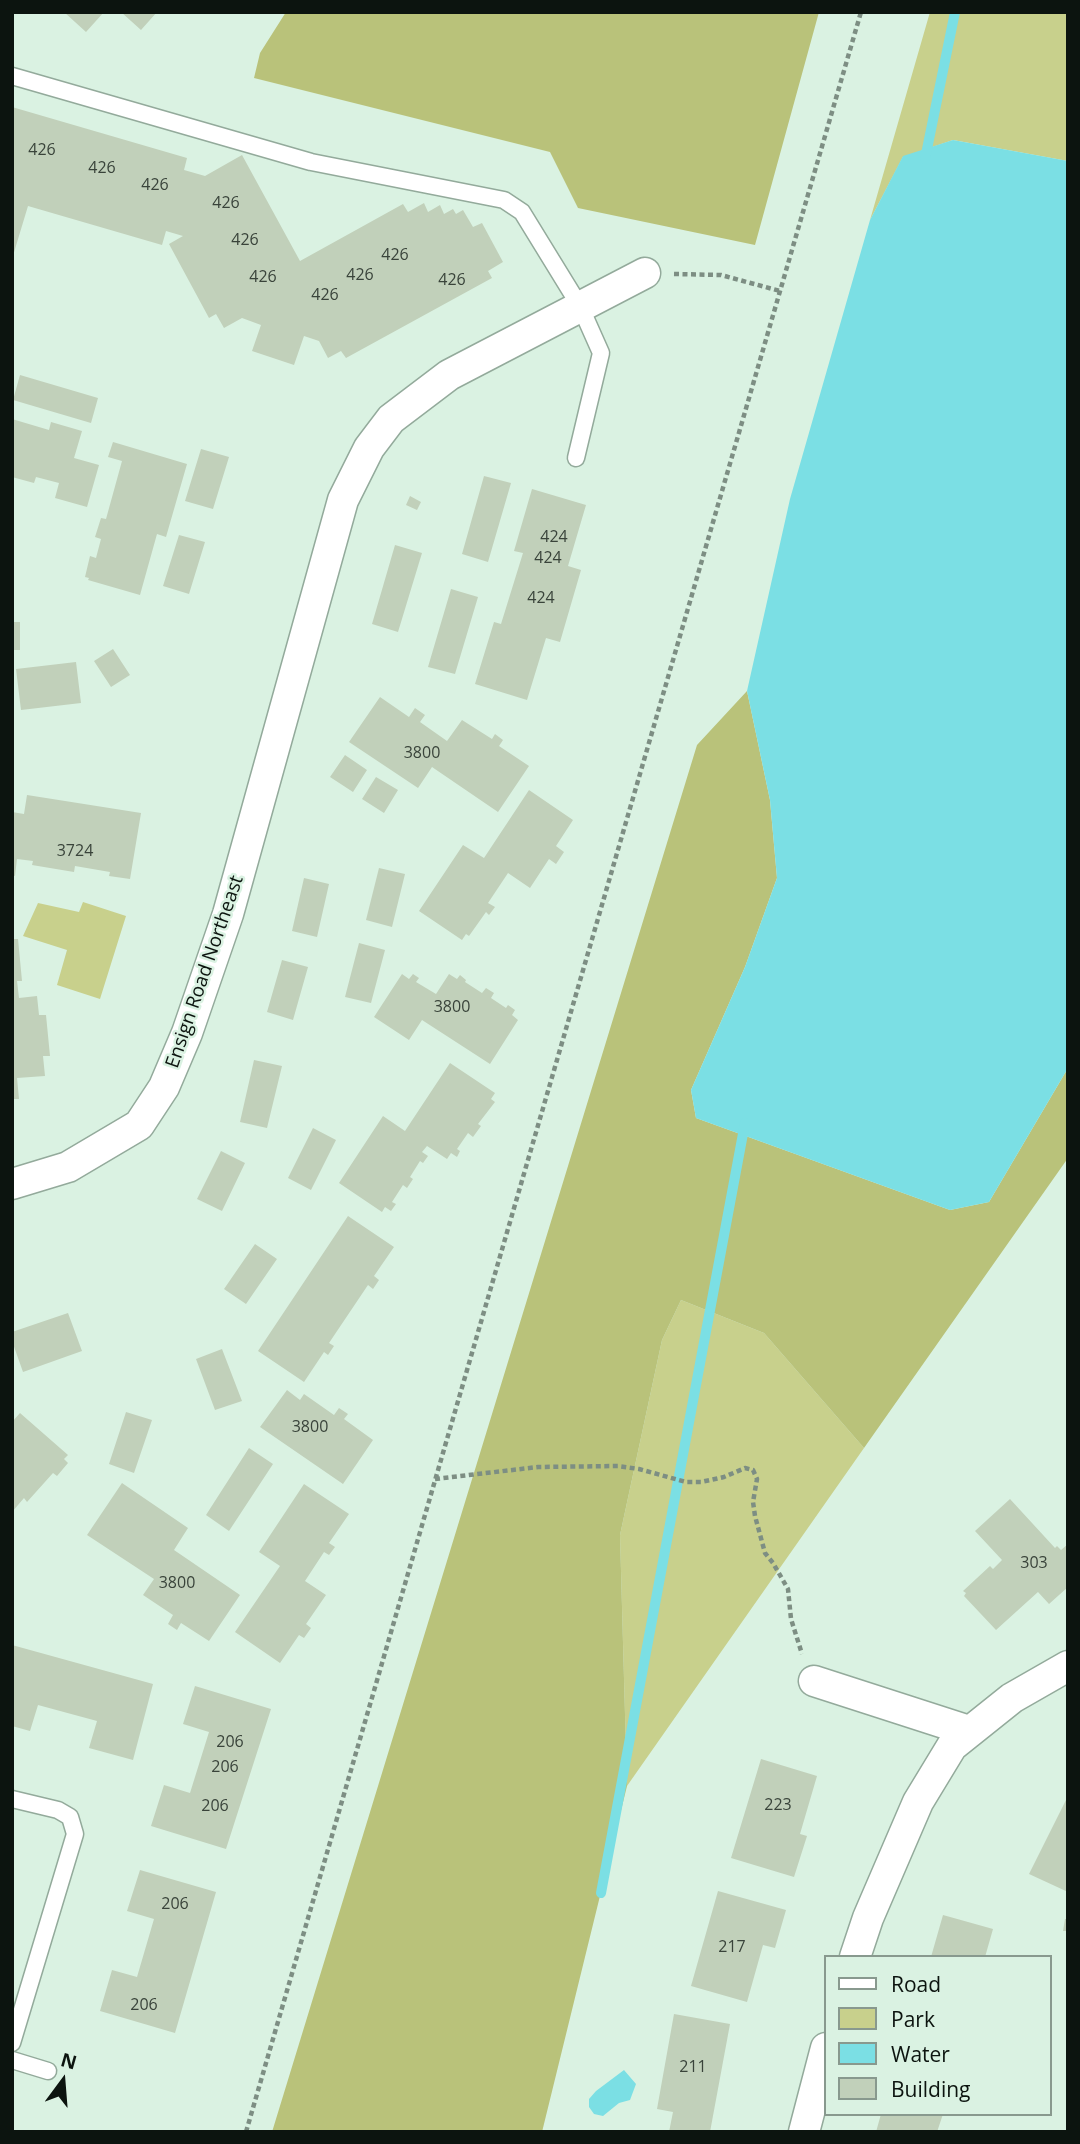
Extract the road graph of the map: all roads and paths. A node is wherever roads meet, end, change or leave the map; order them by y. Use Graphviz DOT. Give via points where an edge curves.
graph roads {
  1 [pos="861,12"];
  2 [pos="12,76"];
  3 [pos="645,273"];
  4 [pos="780,291"];
  5 [pos="581,308"];
  6 [pos="576,458"];
  7 [pos="12,1184"];
  8 [pos="435,1479"];
  9 [pos="1068,1666"];
  10 [pos="814,1681"];
  11 [pos="969,1731"];
  12 [pos="12,1799"];
  13 [pos="856,1955"];
  14 [pos="12,2043"];
  15 [pos="824,2056"];
  16 [pos="12,2060"];
  17 [pos="48,2071"];
  18 [pos="246,2132"];
  19 [pos="804,2132"];
  1 -- 4 [label="path"];
  2 -- 5 [label="lane" via="311,162 504,200 522,212"];
  3 -- 4 [label="path" via="721,275"];
  3 -- 5 [label="street, Ensign Road Northeast"];
  4 -- 8 [label="path"];
  5 -- 6 [label="lane" via="601,353"];
  5 -- 7 [label="street, Ensign Road Northeast" via="449,375 391,419 369,448 343,500 228,914 164,1087 139,1125 68,1167"];
  8 -- 10 [label="path" via="538,1467 618,1466 701,1482 744,1468 754,1470 753,1502 765,1553 788,1589 791,1619"];
  8 -- 18 [label="path"];
  9 -- 11 [label="street" via="1012,1698"];
  10 -- 11 [label="street"];
  11 -- 13 [label="street" via="952,1746 918,1802"];
  12 -- 14 [label="lane" via="58,1810 70,1817 75,1834"];
  15 -- 19 [label="street"];
  16 -- 17 [label="lane"];
}
